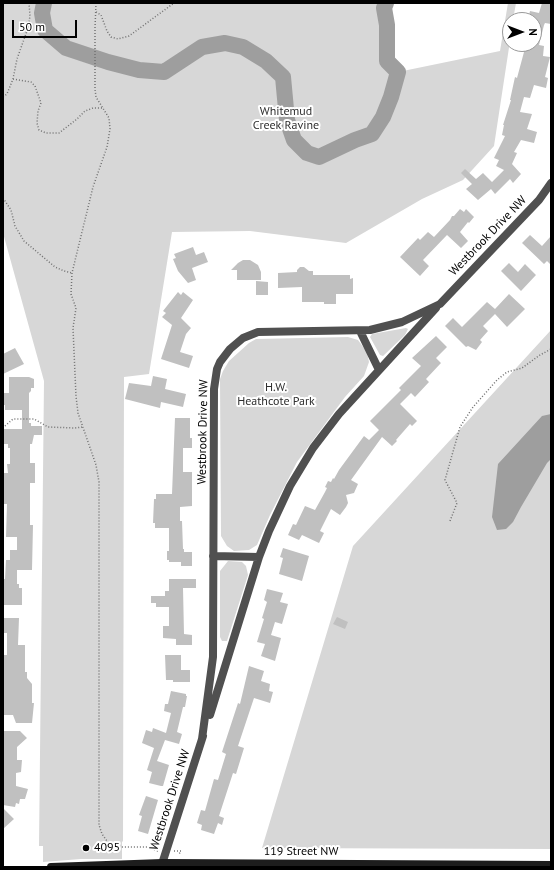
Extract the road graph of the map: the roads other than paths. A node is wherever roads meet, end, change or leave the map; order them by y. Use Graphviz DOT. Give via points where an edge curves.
graph roads {
  1 [pos="551,183"];
  2 [pos="440,304"];
  3 [pos="360,330"];
  4 [pos="379,370"];
  5 [pos="213,556"];
  6 [pos="259,557"];
  7 [pos="202,739"];
  8 [pos="162,865"];
  9 [pos="551,865"];
  10 [pos="51,867"];
  1 -- 2 [label="street, Westbrook Drive NW" via="539,200"];
  2 -- 3 [label="street, Westbrook Drive NW" via="402,322"];
  2 -- 4 [label="street, Westbrook Drive NW"];
  3 -- 4 [label="street"];
  3 -- 5 [label="street, Westbrook Drive NW" via="258,332 243,338 220,362 214,389"];
  4 -- 6 [label="street, Westbrook Drive NW" via="339,414 309,454 287,493"];
  5 -- 6 [label="street"];
  5 -- 7 [label="street, Westbrook Drive NW" via="213,657"];
  6 -- 7 [label="street, Westbrook Drive NW"];
  7 -- 8 [label="street, Westbrook Drive NW"];
  8 -- 9 [label="main road, 119 Street NW"];
  8 -- 10 [label="main road, 119 Street NW"];
}
